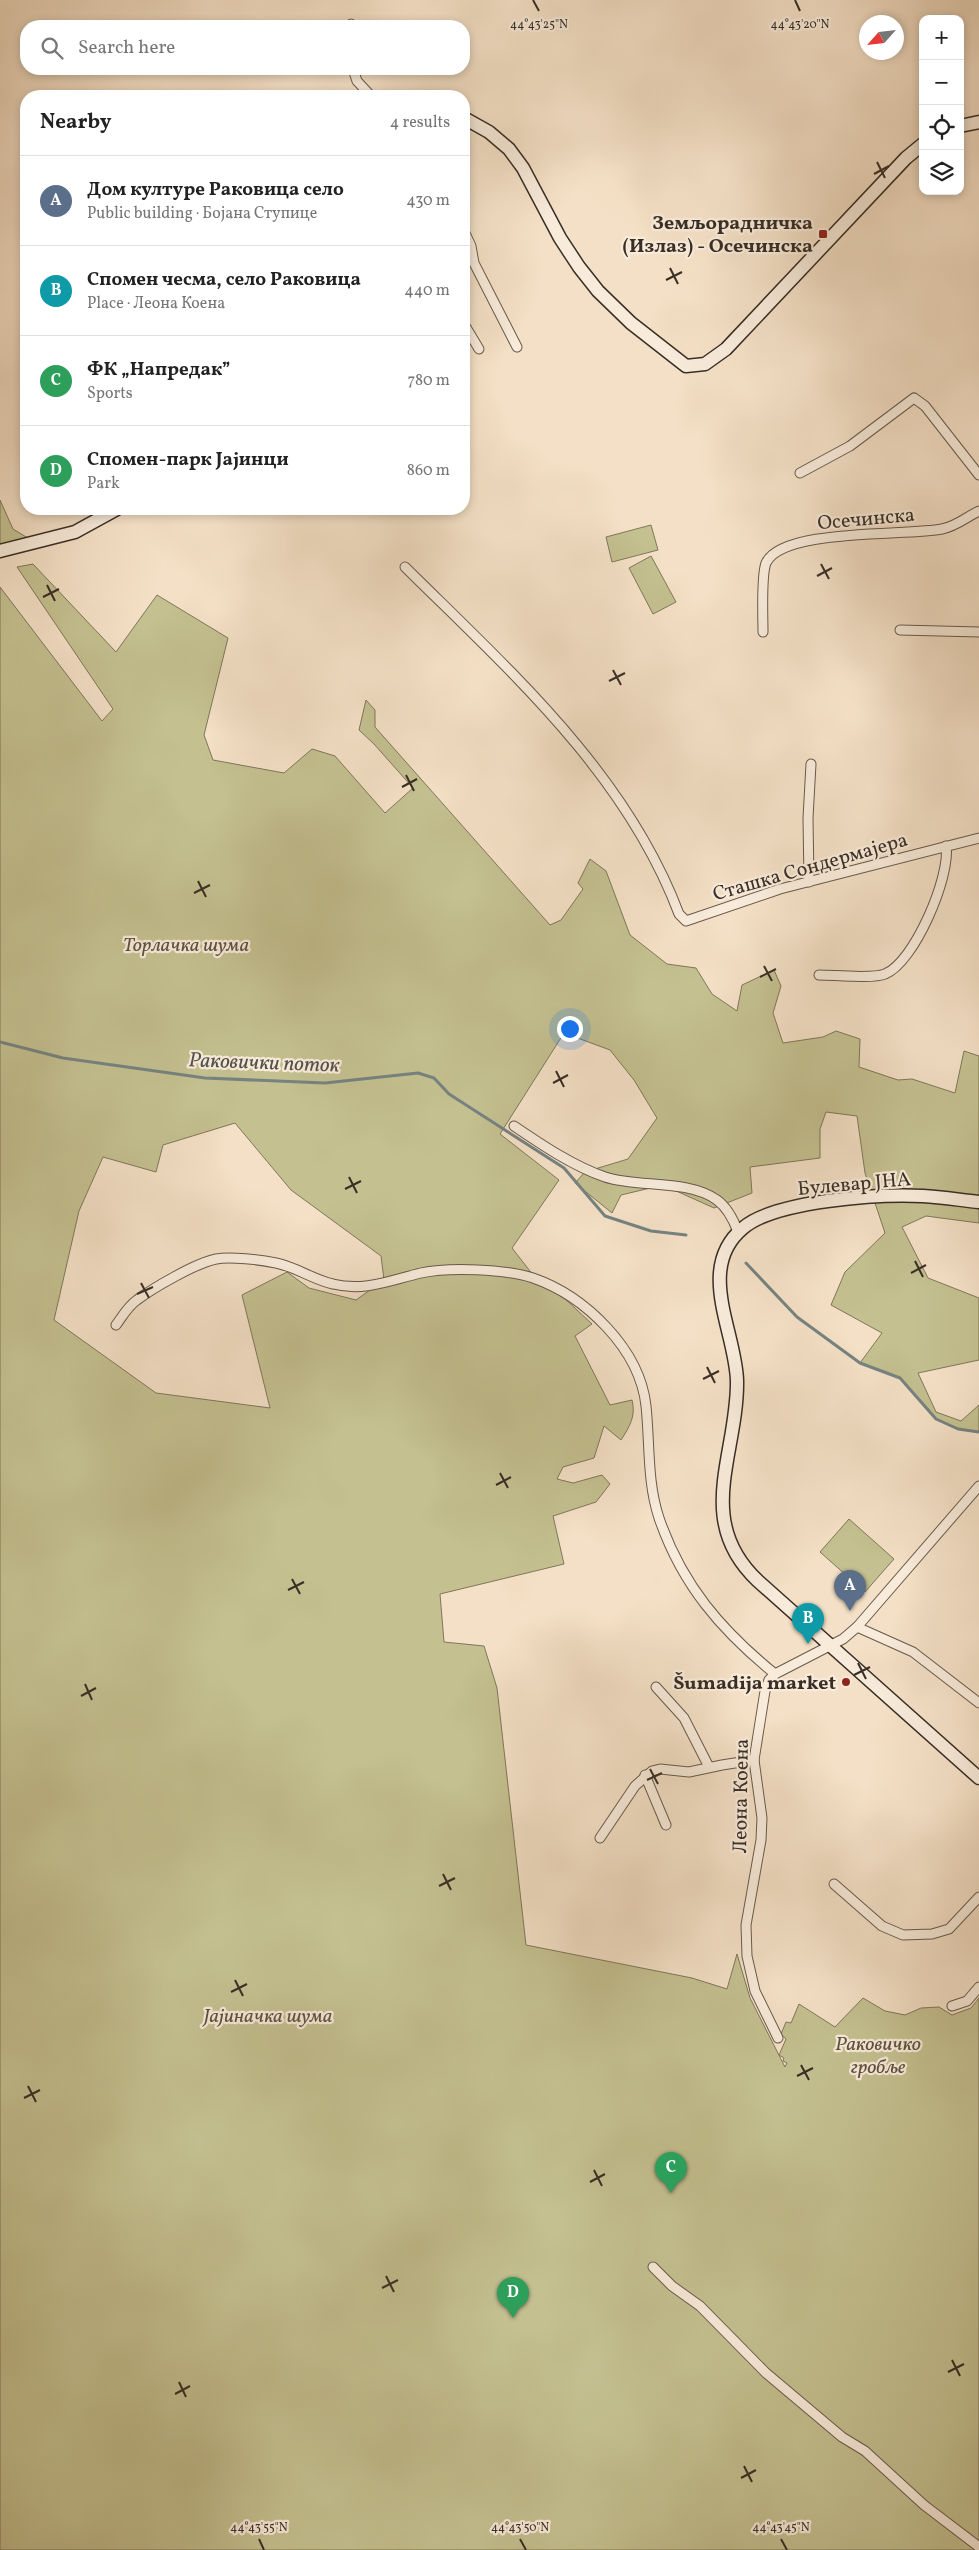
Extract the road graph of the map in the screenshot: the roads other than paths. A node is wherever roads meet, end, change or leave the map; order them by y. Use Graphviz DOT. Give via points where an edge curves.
graph roads {
  1 [pos="356,75"];
  2 [pos="366,90"];
  3 [pos="470,121"];
  4 [pos="979,122"];
  5 [pos="964,125"];
  6 [pos="919,147"];
  7 [pos="470,244"];
  8 [pos="470,334"];
  9 [pos="518,347"];
  10 [pos="479,348"];
  11 [pos="800,474"];
  12 [pos="979,475"];
  13 [pos="979,510"];
  14 [pos="106,515"];
  15 [pos="0,551"];
  16 [pos="405,567"];
  17 [pos="900,630"];
  18 [pos="763,632"];
  19 [pos="979,632"];
  20 [pos="811,764"];
  21 [pos="979,838"];
  22 [pos="946,846"];
  23 [pos="809,882"];
  24 [pos="819,975"];
  25 [pos="514,1126"];
  26 [pos="979,1202"];
  27 [pos="738,1232"];
  28 [pos="116,1325"];
  29 [pos="979,1486"];
  30 [pos="857,1626"];
  31 [pos="831,1646"];
  32 [pos="775,1674"];
  33 [pos="656,1687"];
  34 [pos="979,1703"];
  35 [pos="754,1760"];
  36 [pos="709,1767"];
  37 [pos="646,1776"];
  38 [pos="979,1778"];
  39 [pos="666,1825"];
  40 [pos="600,1838"];
  41 [pos="834,1884"];
  42 [pos="979,1897"];
  43 [pos="979,1987"];
  44 [pos="952,2006"];
  45 [pos="778,2038"];
  46 [pos="653,2267"];
  47 [pos="979,2547"];
  1 -- 2 [label="street"];
  3 -- 6 [label="main road" via="489,132 514,154 566,249 598,291 679,363 691,366 709,362 726,349"];
  4 -- 5 [label="main road"];
  7 -- 9 [label="street" via="474,263"];
  8 -- 10 [label="street"];
  11 -- 12 [label="street" via="850,446 914,398 925,406"];
  13 -- 18 [label="street, Осечинска" via="962,522 941,529 818,538 783,550 768,559 766,564"];
  14 -- 15 [label="main road" via="75,532"];
  16 -- 23 [label="street, Сташка Сондермајера" via="528,690 596,768 643,836 682,918 692,921 780,889"];
  17 -- 19 [label="street"];
  20 -- 23 [label="street"];
  21 -- 22 [label="street, Сташка Сондермајера"];
  22 -- 23 [label="street, Сташка Сондермајера"];
  22 -- 24 [label="street" via="945,875 936,901 907,953 892,970 883,975"];
  25 -- 27 [label="street" via="541,1145 605,1177 663,1185 717,1200 729,1213"];
  26 -- 27 [label="main road, Булевар ЈНА" via="923,1196 846,1200 778,1210"];
  27 -- 31 [label="main road, Булевар ЈНА" via="722,1258 720,1276 722,1311 734,1354 737,1384 722,1497 727,1534 750,1573"];
  28 -- 32 [label="street" via="135,1301 216,1258 278,1263 326,1282 354,1288 434,1271 464,1270 524,1276 559,1291 596,1318 634,1368 646,1407 649,1468 657,1511 687,1580 727,1632"];
  29 -- 30 [label="street"];
  30 -- 31 [label="street"];
  30 -- 34 [label="street" via="913,1652"];
  31 -- 32 [label="street"];
  31 -- 38 [label="main road, Булевар ЈНА"];
  32 -- 35 [label="street, Леона Коена" via="767,1683 762,1700"];
  33 -- 36 [label="street" via="684,1718"];
  35 -- 36 [label="street"];
  35 -- 45 [label="street, Леона Коена" via="762,1818 746,1925 747,1956 756,1991"];
  36 -- 37 [label="street" via="689,1772 656,1769"];
  37 -- 39 [label="street"];
  37 -- 40 [label="street" via="635,1786"];
  41 -- 42 [label="street" via="882,1926 903,1935 932,1934 949,1929"];
  43 -- 44 [label="street" via="967,2002"];
  46 -- 47 [label="street" via="700,2306 766,2372"];
}
